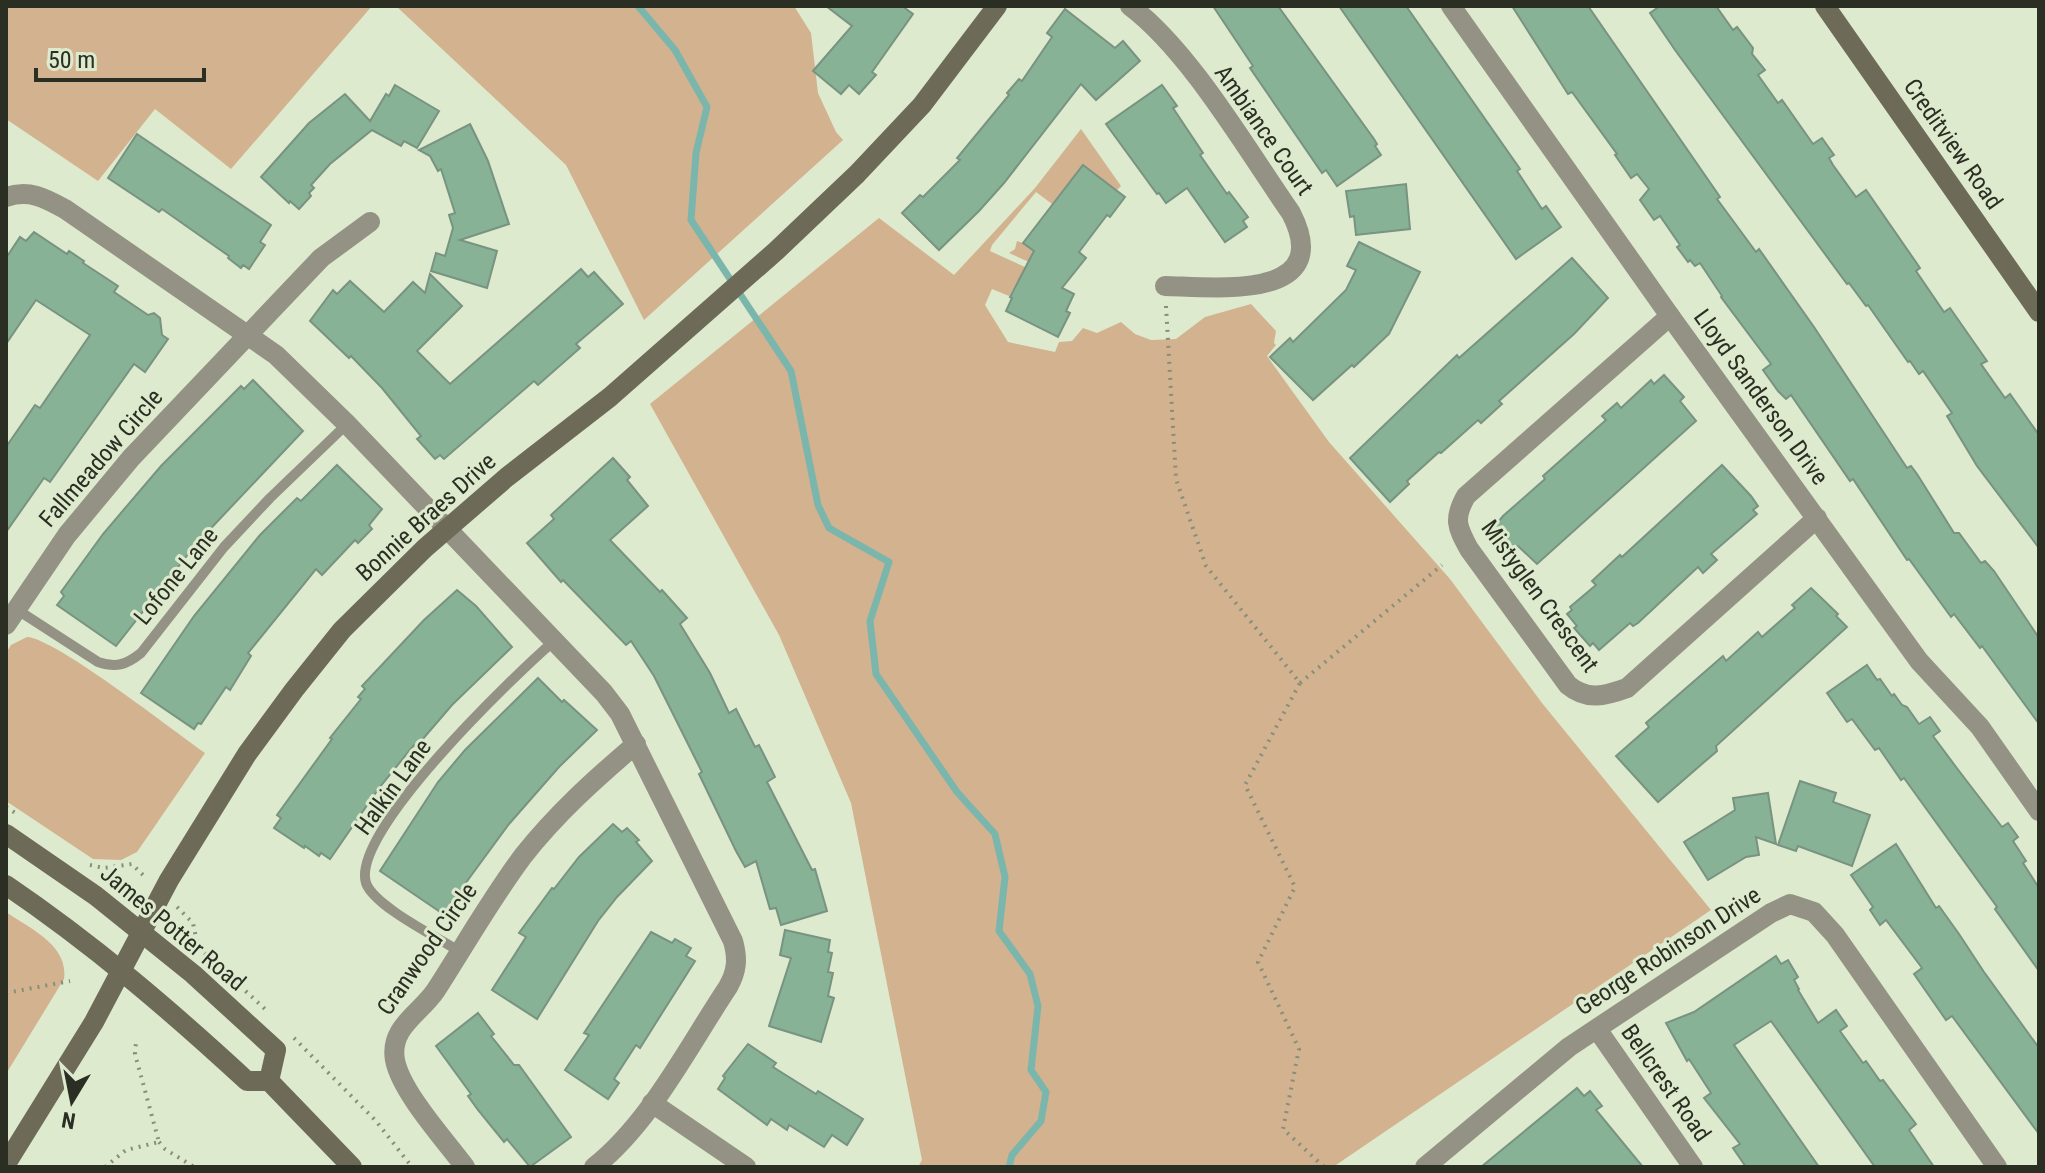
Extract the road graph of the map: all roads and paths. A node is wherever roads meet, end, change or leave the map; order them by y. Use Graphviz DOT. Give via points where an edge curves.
graph roads {
  1 [pos="997,6"];
  2 [pos="1130,6"];
  3 [pos="1451,6"];
  4 [pos="1825,6"];
  5 [pos="6,197"];
  6 [pos="370,222"];
  7 [pos="1165,286"];
  8 [pos="2039,312"];
  9 [pos="1670,316"];
  10 [pos="248,335"];
  11 [pos="347,424"];
  12 [pos="1817,518"];
  13 [pos="447,529"];
  14 [pos="1442,565"];
  15 [pos="11,617"];
  16 [pos="554,641"];
  17 [pos="1300,683"];
  18 [pos="636,744"];
  19 [pos="6,807"];
  20 [pos="2039,811"];
  21 [pos="28,822"];
  22 [pos="6,834"];
  23 [pos="81,858"];
  24 [pos="132,864"];
  25 [pos="6,885"];
  26 [pos="193,923"];
  27 [pos="141,932"];
  28 [pos="459,951"];
  29 [pos="121,971"];
  30 [pos="70,981"];
  31 [pos="6,993"];
  32 [pos="270,1014"];
  33 [pos="1597,1029"];
  34 [pos="292,1035"];
  35 [pos="136,1042"];
  36 [pos="269,1081"];
  37 [pos="652,1103"];
  38 [pos="159,1142"];
  39 [pos="6,1164"];
  40 [pos="105,1167"];
  41 [pos="194,1167"];
  42 [pos="352,1167"];
  43 [pos="412,1167"];
  44 [pos="465,1167"];
  45 [pos="594,1167"];
  46 [pos="746,1167"];
  47 [pos="1324,1167"];
  48 [pos="1425,1167"];
  49 [pos="1693,1167"];
  50 [pos="1997,1167"];
  1 -- 13 [label="street, Bonnie Braes Drive" via="922,105 857,174 610,397"];
  2 -- 7 [label="street, Ambiance Court" via="1161,34 1202,85 1291,213 1301,241 1291,270 1276,281 1252,287"];
  3 -- 9 [label="street, Lloyd Sanderson Drive"];
  4 -- 8 [label="street, Creditview Road"];
  5 -- 10 [label="street" via="20,192 42,196"];
  6 -- 10 [label="street, Fallmeadow Circle" via="321,258"];
  7 -- 17 [label="path" via="1176,479 1206,566"];
  9 -- 12 [label="street, Lloyd Sanderson Drive"];
  9 -- 12 [label="street, Mistyglen Crescent" via="1466,496 1458,510 1459,531 1469,549 1559,673 1578,693 1592,697 1627,688"];
  10 -- 11 [label="street"];
  10 -- 15 [label="street, Fallmeadow Circle" via="100,494"];
  11 -- 13 [label="street"];
  11 -- 15 [label="lane, Lofone Lane" via="224,547 141,653 126,664 98,662"];
  12 -- 20 [label="street, Lloyd Sanderson Drive" via="1919,661 1980,727"];
  13 -- 16 [label="street"];
  13 -- 27 [label="street, Bonnie Braes Drive" via="342,630 294,690 247,754"];
  14 -- 17 [label="path"];
  16 -- 18 [label="street" via="604,693"];
  16 -- 28 [label="lane, Halkin Lane" via="447,746 403,802 366,862 367,885 377,899"];
  17 -- 47 [label="path" via="1245,785 1295,887 1258,962 1299,1049 1283,1129"];
  18 -- 28 [label="street, Cranwood Circle" via="549,826"];
  18 -- 37 [label="street" via="737,958 728,987"];
  19 -- 21 [label="path"];
  22 -- 27 [label="street, James Potter Road"];
  23 -- 24 [label="path" via="104,868"];
  25 -- 29 [label="street"];
  26 -- 32 [label="path" via="198,947"];
  27 -- 29 [label="street, Bonnie Braes Drive"];
  27 -- 36 [label="street, James Potter Road" via="276,1050"];
  28 -- 44 [label="street, Cranwood Circle" via="434,993 402,1027 394,1059 402,1082"];
  29 -- 36 [label="street" via="247,1081"];
  29 -- 39 [label="street, Bonnie Braes Drive"];
  30 -- 31 [label="path"];
  33 -- 48 [label="street, George Robinson Drive"];
  33 -- 49 [label="street, Bellcrest Road"];
  33 -- 50 [label="street, George Robinson Drive" via="1771,913 1790,904 1814,912"];
  34 -- 43 [label="path" via="376,1121"];
  35 -- 38 [label="path"];
  36 -- 42 [label="street"];
  37 -- 45 [label="street" via="625,1140"];
  37 -- 46 [label="street"];
  38 -- 40 [label="path" via="126,1150"];
  38 -- 41 [label="path"];
}
